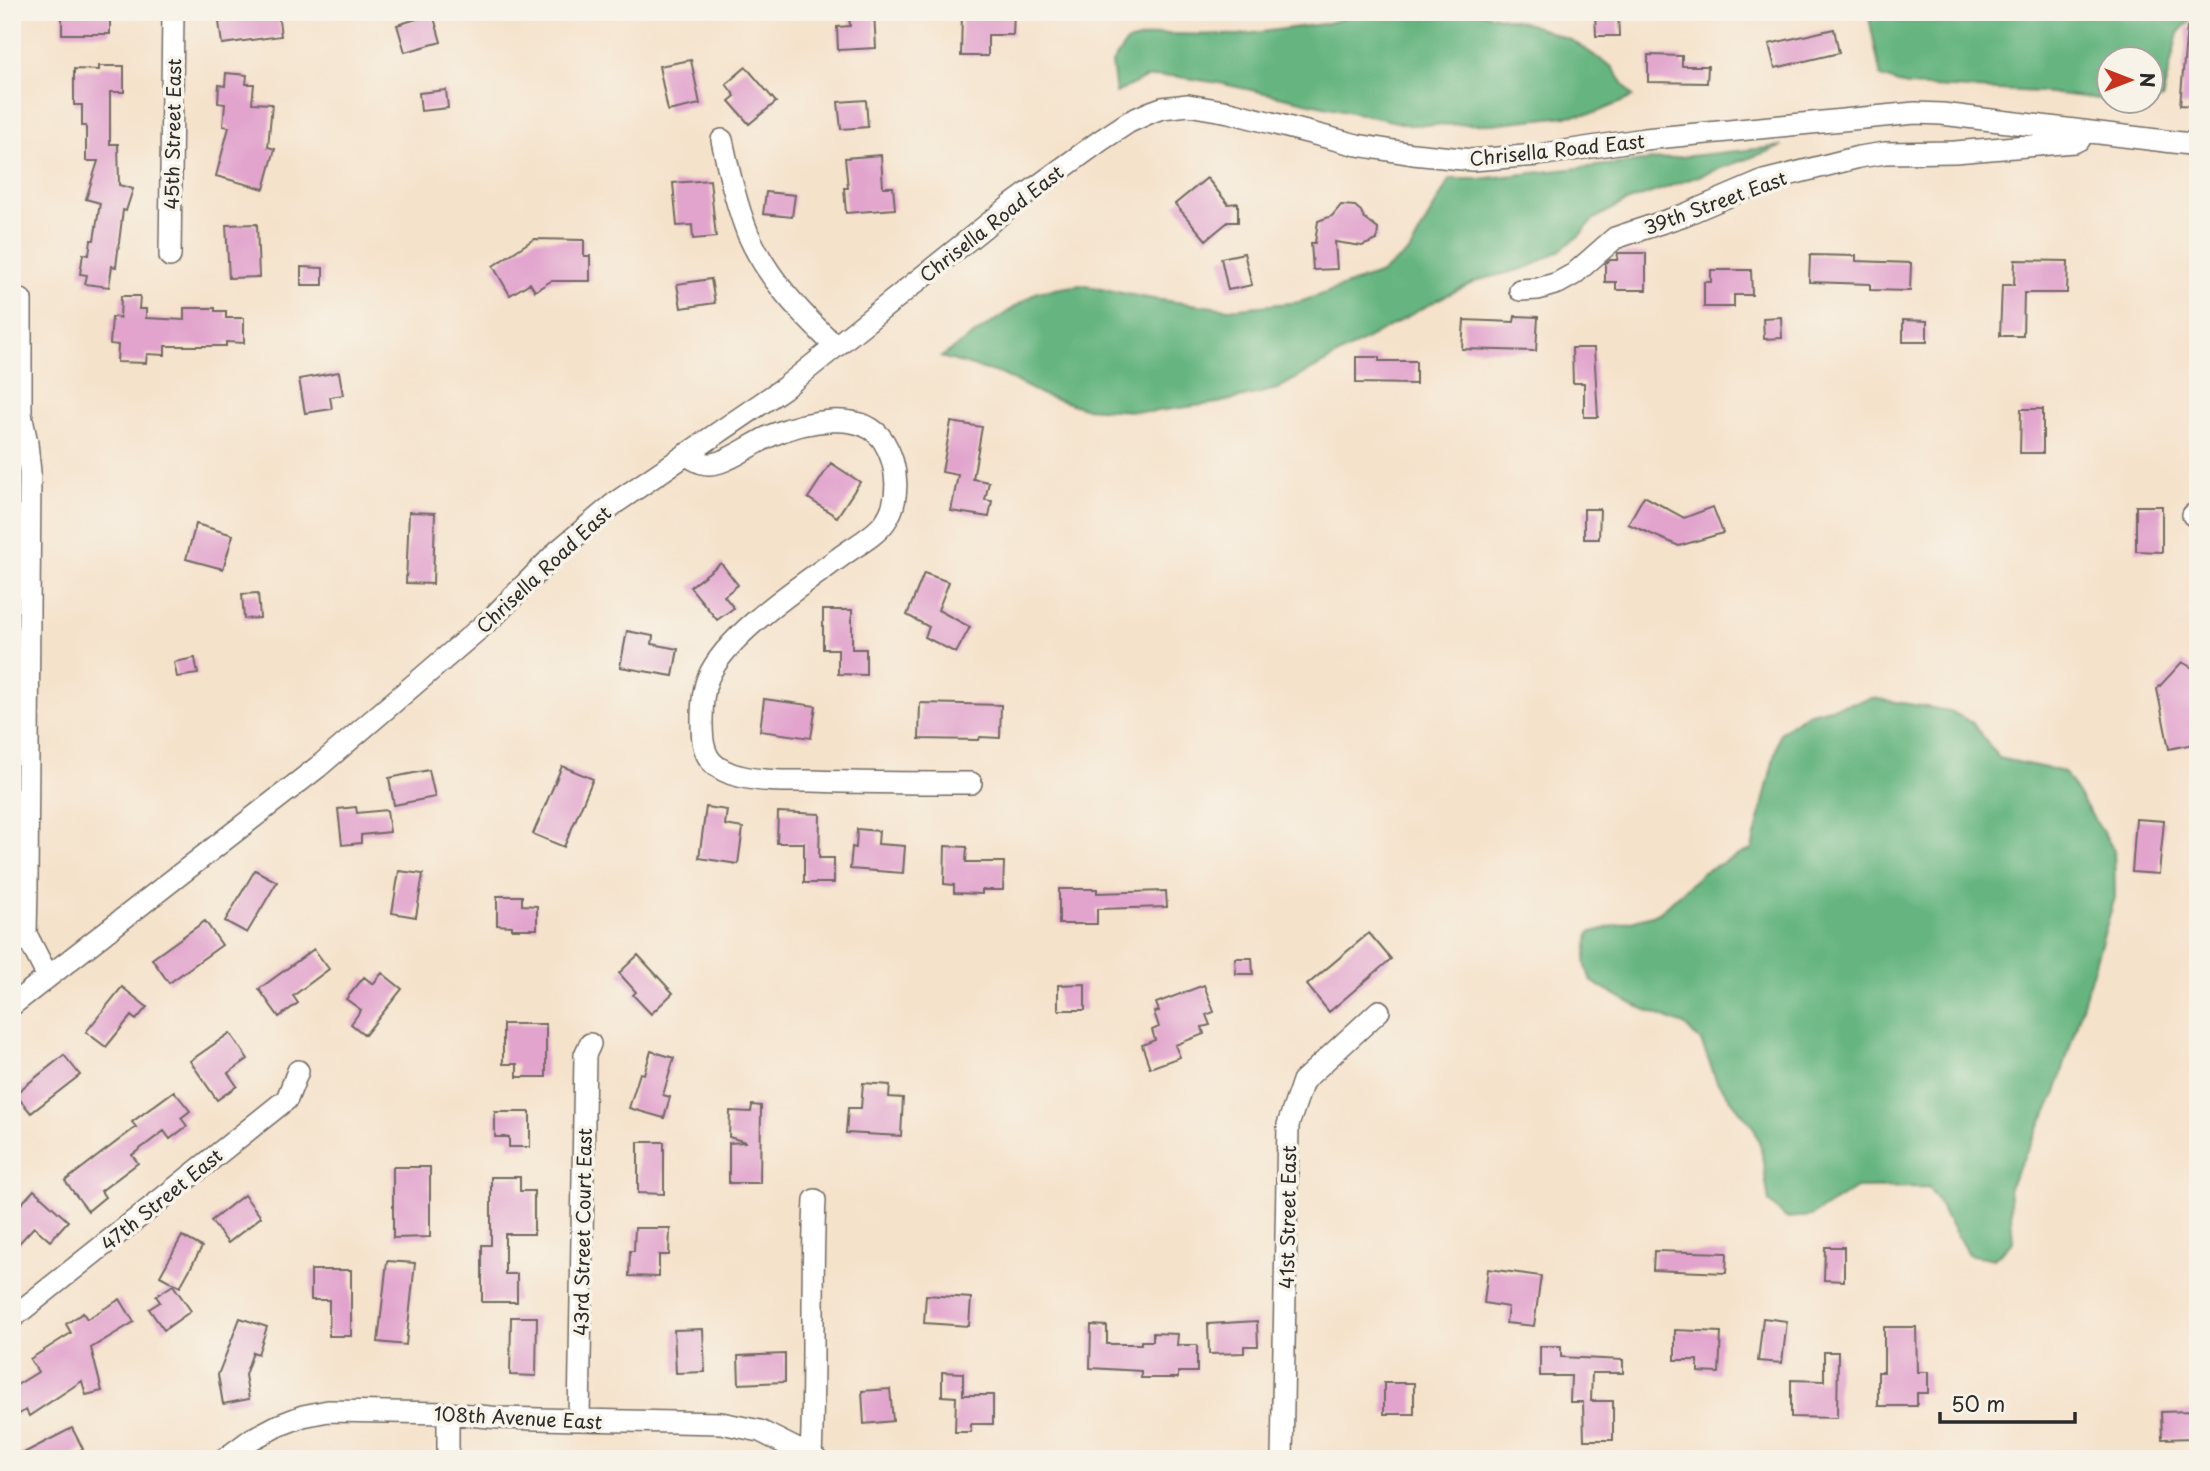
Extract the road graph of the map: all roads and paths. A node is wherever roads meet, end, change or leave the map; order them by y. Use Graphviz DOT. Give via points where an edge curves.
graph roads {
  1 [pos="173,12"];
  2 [pos="2092,134"];
  3 [pos="722,140"];
  4 [pos="2198,145"];
  5 [pos="170,256"];
  6 [pos="1520,290"];
  7 [pos="17,300"];
  8 [pos="835,346"];
  9 [pos="686,454"];
  10 [pos="971,783"];
  11 [pos="20,888"];
  12 [pos="48,977"];
  13 [pos="12,1005"];
  14 [pos="1379,1011"];
  15 [pos="590,1044"];
  16 [pos="298,1071"];
  17 [pos="815,1200"];
  18 [pos="12,1318"];
  19 [pos="448,1413"];
  20 [pos="579,1420"];
  21 [pos="814,1458"];
  22 [pos="225,1459"];
  23 [pos="448,1459"];
  24 [pos="1282,1459"];
  1 -- 5 [label="street, 45th Street East"];
  2 -- 4 [label="street, Chrisella Road East"];
  2 -- 6 [label="street, 39th Street East" via="2074,142 1885,153 1764,181 1615,238 1558,283"];
  2 -- 8 [label="street, Chrisella Road East" via="1915,113 1472,160 1357,145 1229,112 1176,105 1150,112 1100,141"];
  3 -- 8 [label="street" via="750,237 782,290"];
  7 -- 11 [label="street" via="20,414 30,472"];
  8 -- 9 [label="street, Chrisella Road East" via="784,388"];
  9 -- 10 [label="street" via="698,463 720,462 802,425 845,422 875,431 888,450 895,478 895,506 883,526 781,600 728,648 708,677 702,733 712,761 738,776 772,780"];
  9 -- 12 [label="street, Chrisella Road East" via="615,503 558,551 494,616 317,768"];
  11 -- 12 [label="street" via="26,934"];
  12 -- 13 [label="street, Chrisella Road East"];
  14 -- 24 [label="street, 41st Street East" via="1303,1081 1289,1125"];
  15 -- 20 [label="street, 43rd Street Court East" via="585,1055"];
  16 -- 18 [label="street, 47th Street East" via="287,1099"];
  17 -- 21 [label="street"];
  19 -- 20 [label="street, 108th Avenue East"];
  19 -- 22 [label="street, 108th Avenue East" via="316,1413 276,1426"];
  19 -- 23 [label="street"];
  20 -- 21 [label="street, 108th Avenue East" via="721,1423 760,1431"];
}
